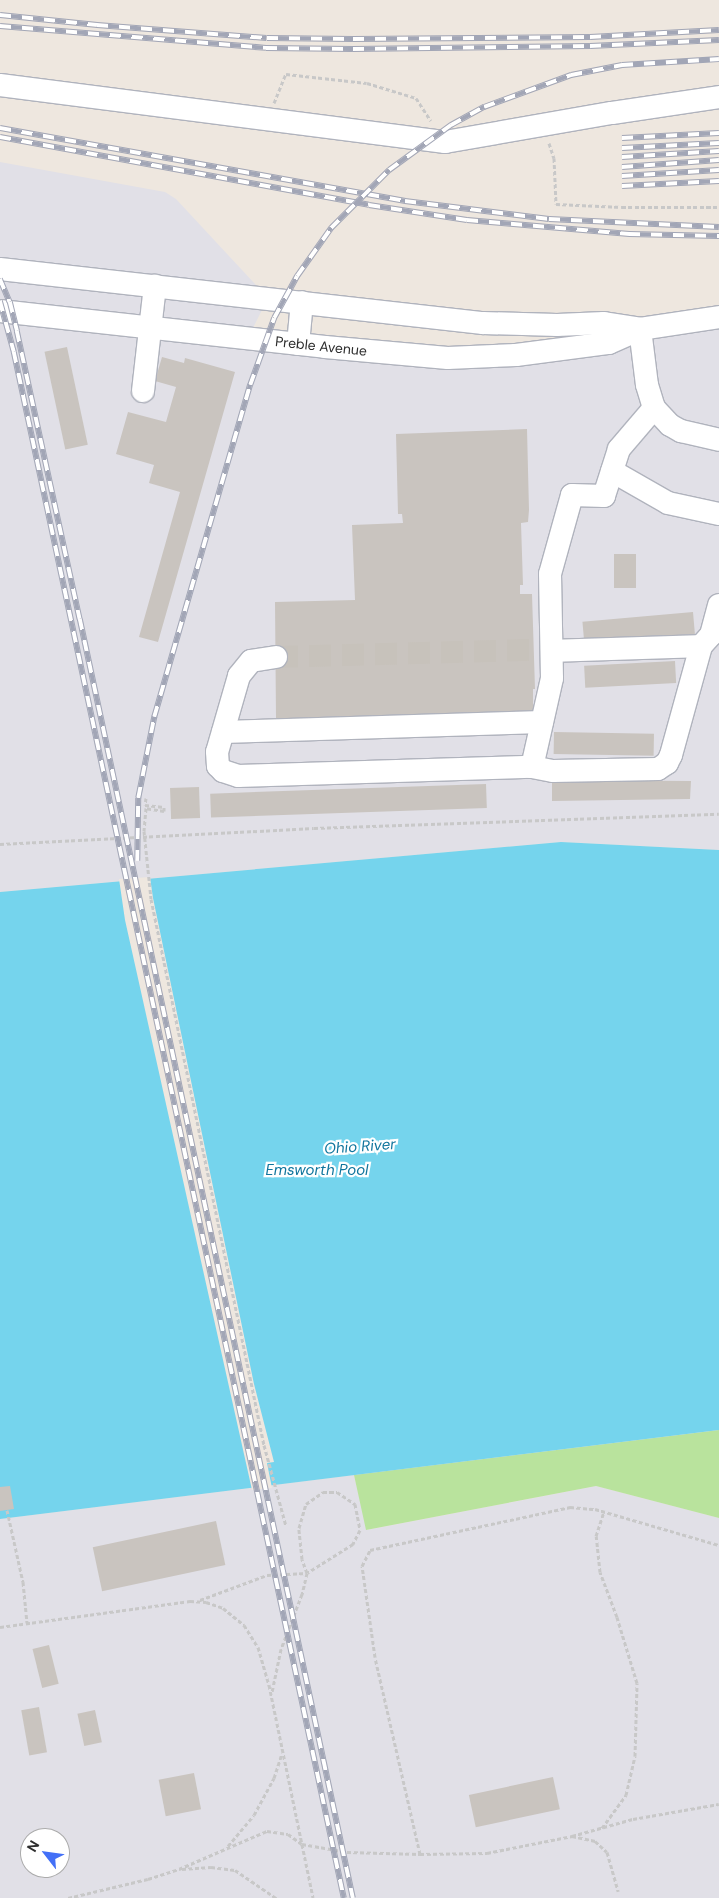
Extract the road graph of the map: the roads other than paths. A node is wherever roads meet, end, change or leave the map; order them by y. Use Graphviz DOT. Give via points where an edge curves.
graph roads {
  1 [pos="0,85"];
  2 [pos="719,97"];
  3 [pos="0,269"];
  4 [pos="155,286"];
  5 [pos="302,302"];
  6 [pos="0,311"];
  7 [pos="719,317"];
  8 [pos="152,328"];
  9 [pos="640,329"];
  10 [pos="298,344"];
  11 [pos="143,391"];
  12 [pos="654,408"];
  13 [pos="719,440"];
  14 [pos="612,471"];
  15 [pos="719,514"];
  16 [pos="719,605"];
  17 [pos="702,646"];
  18 [pos="546,650"];
  19 [pos="276,658"];
  20 [pos="542,722"];
  21 [pos="223,732"];
  22 [pos="532,767"];
  1 -- 2 [label="street" via="445,142"];
  3 -- 4 [label="street"];
  4 -- 5 [label="street"];
  4 -- 8 [label="street"];
  5 -- 9 [label="street" via="483,322 604,323"];
  5 -- 10 [label="street"];
  6 -- 8 [label="street, Preble Avenue"];
  7 -- 9 [label="street"];
  8 -- 10 [label="street, Preble Avenue"];
  8 -- 11 [label="street"];
  9 -- 10 [label="street, Preble Avenue" via="609,342 516,355 448,358"];
  9 -- 12 [label="street" via="647,385"];
  12 -- 13 [label="street" via="670,425 681,431"];
  12 -- 14 [label="street" via="619,449"];
  14 -- 15 [label="street" via="668,503"];
  14 -- 18 [label="street" via="604,496 572,495 550,574"];
  16 -- 17 [label="street" via="711,635"];
  17 -- 18 [label="street"];
  17 -- 22 [label="street" via="671,755 663,767 573,771"];
  18 -- 20 [label="street" via="552,678"];
  19 -- 21 [label="street" via="257,659 242,670"];
  20 -- 21 [label="street"];
  20 -- 22 [label="street"];
  21 -- 22 [label="street" via="217,752 218,766 238,776"];
}
